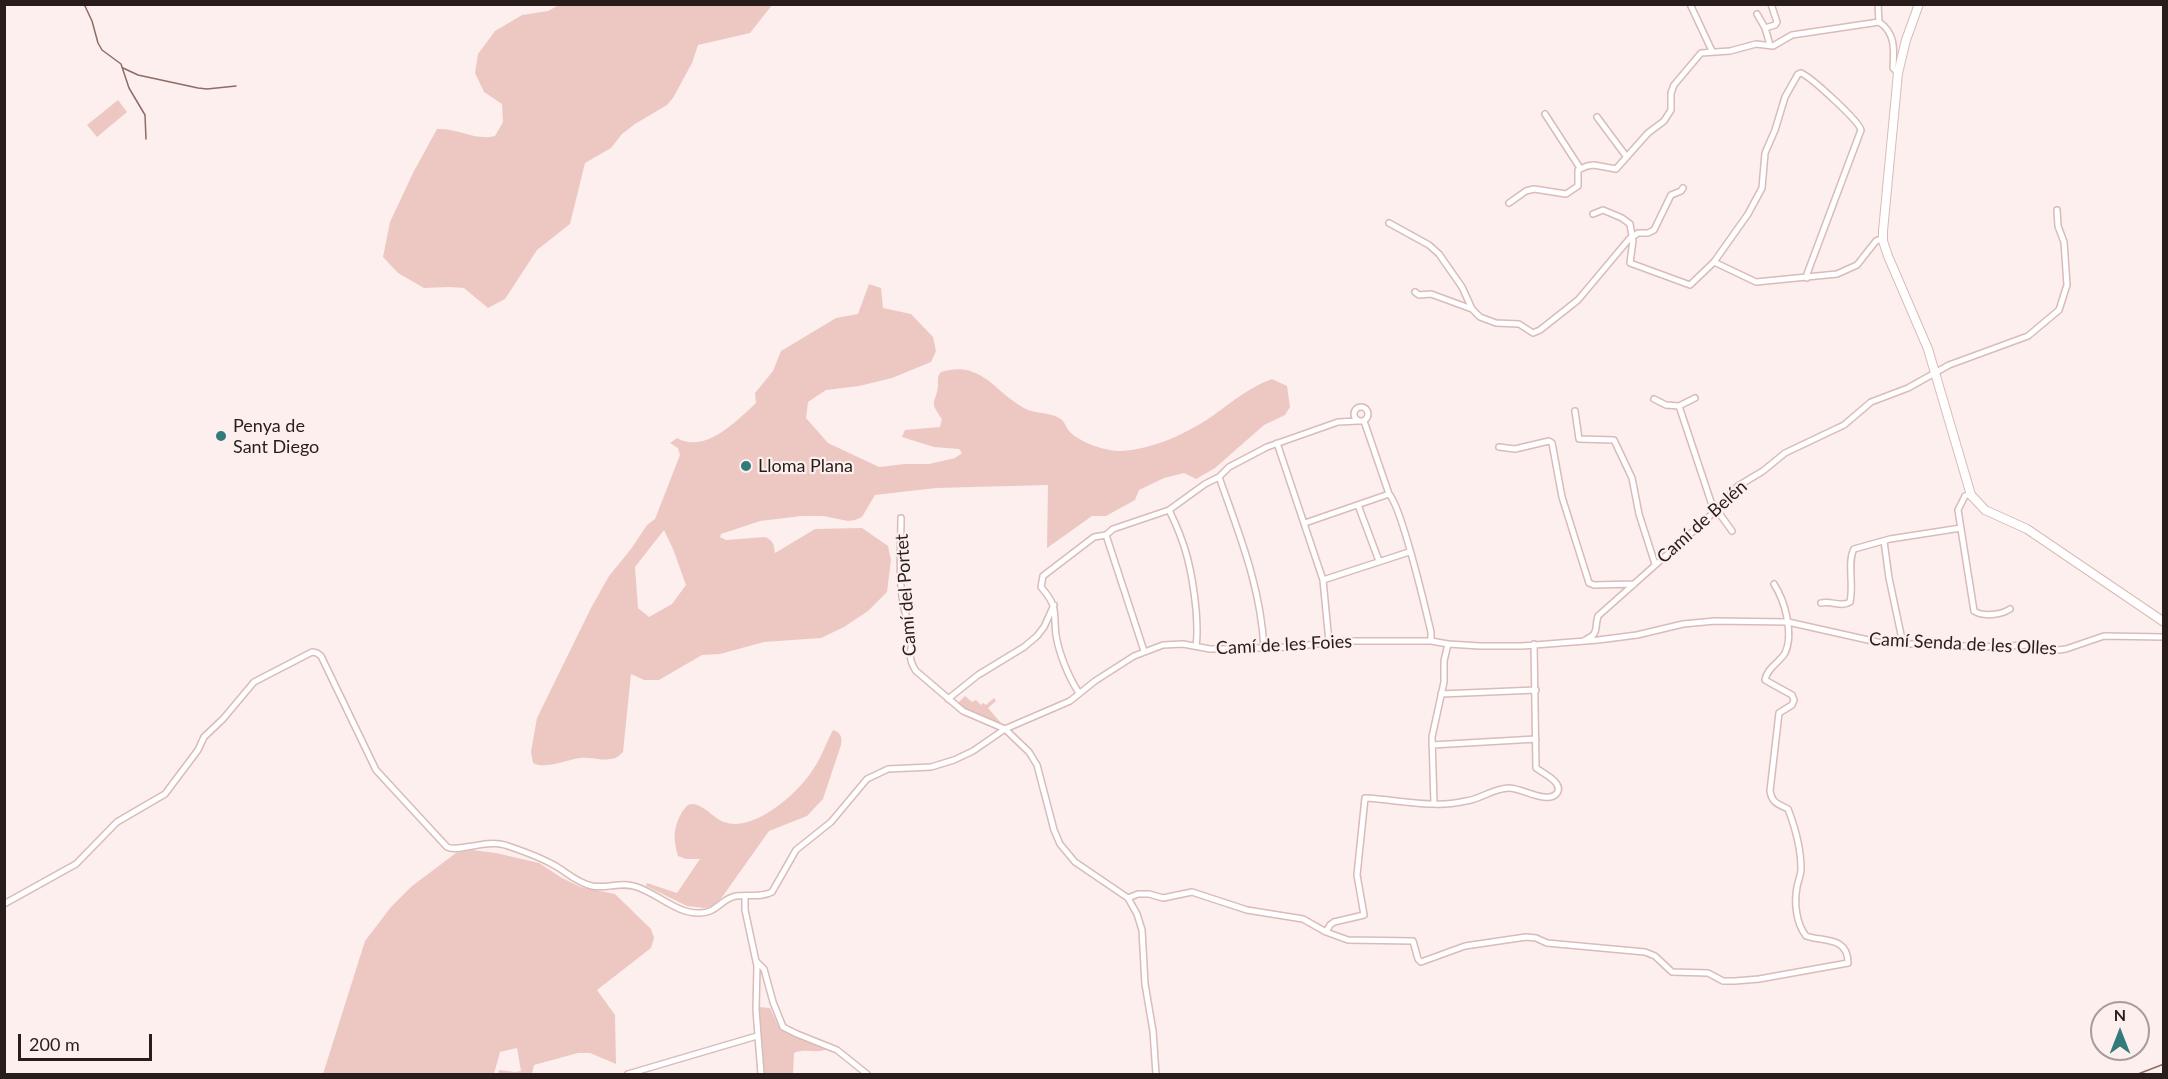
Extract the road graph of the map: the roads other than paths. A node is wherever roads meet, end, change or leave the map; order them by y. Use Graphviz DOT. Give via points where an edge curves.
graph roads {
  1 [pos="1690,4"];
  2 [pos="1771,4"];
  3 [pos="1878,4"];
  4 [pos="1919,4"];
  5 [pos="1757,14"];
  6 [pos="1879,22"];
  7 [pos="1765,28"];
  8 [pos="1770,45"];
  9 [pos="1712,51"];
  10 [pos="1898,73"];
  11 [pos="1545,114"];
  12 [pos="1597,117"];
  13 [pos="1626,156"];
  14 [pos="1580,168"];
  15 [pos="1683,188"];
  16 [pos="1509,203"];
  17 [pos="2057,210"];
  18 [pos="1593,214"];
  19 [pos="1389,223"];
  20 [pos="1632,237"];
  21 [pos="1883,238"];
  22 [pos="1714,262"];
  23 [pos="1807,278"];
  24 [pos="1414,292"];
  25 [pos="1472,309"];
  26 [pos="1935,373"];
  27 [pos="1695,398"];
  28 [pos="1654,399"];
  29 [pos="1679,406"];
  30 [pos="1355,411"];
  31 [pos="1575,411"];
  32 [pos="1361,421"];
  33 [pos="1338,423"];
  34 [pos="1277,443"];
  35 [pos="1499,447"];
  36 [pos="1219,477"];
  37 [pos="1971,493"];
  38 [pos="1389,494"];
  39 [pos="1359,505"];
  40 [pos="1168,510"];
  41 [pos="1716,510"];
  42 [pos="901,518"];
  43 [pos="1305,524"];
  44 [pos="1960,528"];
  45 [pos="1732,531"];
  46 [pos="1106,536"];
  47 [pos="1884,541"];
  48 [pos="1409,552"];
  49 [pos="1379,561"];
  50 [pos="1655,564"];
  51 [pos="1323,580"];
  52 [pos="1634,584"];
  53 [pos="1774,584"];
  54 [pos="1821,603"];
  55 [pos="1054,605"];
  56 [pos="2010,609"];
  57 [pos="1788,622"];
  58 [pos="2163,622"];
  59 [pos="2163,637"];
  60 [pos="1431,641"];
  61 [pos="1585,641"];
  62 [pos="1329,642"];
  63 [pos="1448,644"];
  64 [pos="1534,644"];
  65 [pos="1903,644"];
  66 [pos="1196,646"];
  67 [pos="1264,649"];
  68 [pos="1144,651"];
  69 [pos="1536,690"];
  70 [pos="1079,693"];
  71 [pos="1441,694"];
  72 [pos="948,699"];
  73 [pos="1005,729"];
  74 [pos="1536,739"];
  75 [pos="1432,745"];
  76 [pos="1434,804"];
  77 [pos="745,896"];
  78 [pos="1128,898"];
  79 [pos="4,904"];
  80 [pos="1326,932"];
  81 [pos="757,962"];
  82 [pos="758,1036"];
  83 [pos="628,1074"];
  84 [pos="761,1074"];
  85 [pos="867,1074"];
  86 [pos="1156,1074"];
  1 -- 9 [label="street"];
  2 -- 7 [label="street" via="1777,22"];
  3 -- 6 [label="street"];
  4 -- 10 [label="main road"];
  5 -- 7 [label="street"];
  6 -- 8 [label="street" via="1792,35"];
  6 -- 10 [label="street" via="1895,44 1893,68"];
  7 -- 8 [label="street"];
  8 -- 9 [label="street"];
  9 -- 13 [label="street" via="1701,53 1674,85 1671,110 1664,121"];
  10 -- 21 [label="main road"];
  11 -- 14 [label="street"];
  12 -- 13 [label="street"];
  13 -- 14 [label="street" via="1616,169 1594,165"];
  14 -- 16 [label="street" via="1578,186 1566,194 1534,189"];
  15 -- 20 [label="street" via="1671,195 1653,230"];
  17 -- 26 [label="street, Camí de Belén" via="2067,285 2059,310 2028,336"];
  18 -- 20 [label="street" via="1603,210 1622,218 1630,224"];
  19 -- 25 [label="street" via="1439,254"];
  20 -- 22 [label="street" via="1630,263 1685,284 1689,285"];
  20 -- 25 [label="street" via="1578,300 1540,330 1533,333 1514,323 1490,322"];
  21 -- 23 [label="street" via="1853,268"];
  21 -- 26 [label="main road"];
  22 -- 23 [label="street" via="1756,282"];
  22 -- 23 [label="street" via="1762,188 1766,153 1785,97 1798,74 1806,75 1860,124 1861,132"];
  24 -- 25 [label="street"];
  26 -- 37 [label="main road"];
  26 -- 41 [label="street, Camí de Belén" via="1871,402 1844,425 1785,453 1738,486"];
  27 -- 29 [label="street"];
  28 -- 29 [label="street"];
  29 -- 41 [label="street"];
  30 -- 32 [label="street" via="1355,417"];
  30 -- 32 [label="street" via="1366,409 1368,416"];
  30 -- 33 [label="street"];
  31 -- 50 [label="street" via="1580,439 1614,440 1632,478 1638,514"];
  32 -- 33 [label="street"];
  32 -- 38 [label="street"];
  33 -- 34 [label="street"];
  34 -- 36 [label="street" via="1229,467"];
  34 -- 43 [label="street"];
  35 -- 52 [label="street" via="1552,443 1562,497 1588,581 1594,585"];
  36 -- 40 [label="street"];
  36 -- 67 [label="street" via="1246,548 1262,615"];
  37 -- 44 [label="street" via="1958,510"];
  37 -- 58 [label="main road" via="1985,510 2026,529"];
  38 -- 39 [label="street"];
  38 -- 48 [label="street"];
  39 -- 43 [label="street"];
  39 -- 49 [label="street"];
  40 -- 46 [label="street" via="1113,529"];
  40 -- 66 [label="street" via="1190,564"];
  41 -- 45 [label="street"];
  41 -- 50 [label="street, Camí de Belén"];
  42 -- 72 [label="street, Camí del Portet" via="904,611 912,629 909,660"];
  43 -- 51 [label="street"];
  44 -- 47 [label="street"];
  44 -- 56 [label="street" via="1974,611 2001,613"];
  46 -- 55 [label="street" via="1094,537 1043,576 1041,587"];
  46 -- 68 [label="street"];
  47 -- 54 [label="street" via="1852,551 1850,602"];
  47 -- 65 [label="street"];
  48 -- 49 [label="street"];
  48 -- 60 [label="street"];
  49 -- 51 [label="street"];
  50 -- 52 [label="street, Camí de Belén"];
  51 -- 62 [label="street"];
  52 -- 61 [label="street, Camí de Belén" via="1598,616 1596,631"];
  53 -- 57 [label="street" via="1783,598"];
  55 -- 70 [label="street" via="1057,638"];
  55 -- 72 [label="street" via="1037,636"];
  57 -- 61 [label="street, Camí Senda de les Olles" via="1697,622"];
  57 -- 65 [label="street, Camí Senda de les Olles" via="1872,642"];
  57 -- 80 [label="street" via="1784,655 1765,680 1794,700 1779,712 1771,798 1788,809 1800,851 1796,897 1802,931 1806,936 1831,939 1846,952 1848,963 1759,979 1723,981 1708,973 1672,972 1645,952 1547,943 1536,938 1465,946 1421,962 1413,941 1347,940"];
  59 -- 65 [label="street, Camí Senda de les Olles" via="2104,636 2058,650 2032,645"];
  60 -- 62 [label="street, Camí de les Foies"];
  60 -- 63 [label="street, Camí de les Foies"];
  61 -- 64 [label="street, Camí de les Foies"];
  62 -- 67 [label="street, Camí de les Foies"];
  63 -- 64 [label="street, Camí de les Foies"];
  63 -- 71 [label="street"];
  64 -- 69 [label="street"];
  66 -- 67 [label="street, Camí de les Foies"];
  66 -- 68 [label="street, Camí de les Foies" via="1170,644"];
  68 -- 70 [label="street, Camí de les Foies"];
  69 -- 71 [label="street"];
  69 -- 74 [label="street"];
  70 -- 73 [label="street, Camí de les Foies" via="1066,704"];
  71 -- 75 [label="street"];
  72 -- 73 [label="street, Camí del Portet" via="965,713"];
  73 -- 77 [label="street, Camí de les Foies" via="973,752 948,763 888,769 867,779 831,822 796,850 772,892"];
  73 -- 78 [label="street" via="1029,752 1036,765 1054,830 1068,854"];
  74 -- 75 [label="street"];
  74 -- 76 [label="street" via="1536,768 1557,783 1555,796 1540,797 1509,788 1476,800"];
  75 -- 76 [label="street"];
  76 -- 80 [label="street" via="1365,798 1358,875 1364,915 1334,922"];
  77 -- 79 [label="street" via="729,898 706,913 690,913 635,886 596,886 577,880 553,865 502,844 447,847 376,770 321,656 315,652 254,682 204,736 165,794 117,822 76,864"];
  77 -- 81 [label="street"];
  78 -- 80 [label="street" via="1149,894 1163,898 1192,892 1246,910 1304,919"];
  78 -- 86 [label="street" via="1142,930"];
  81 -- 82 [label="street"];
  81 -- 85 [label="street" via="764,969 783,1027 837,1050"];
  82 -- 83 [label="street"];
  82 -- 84 [label="street"];
}
